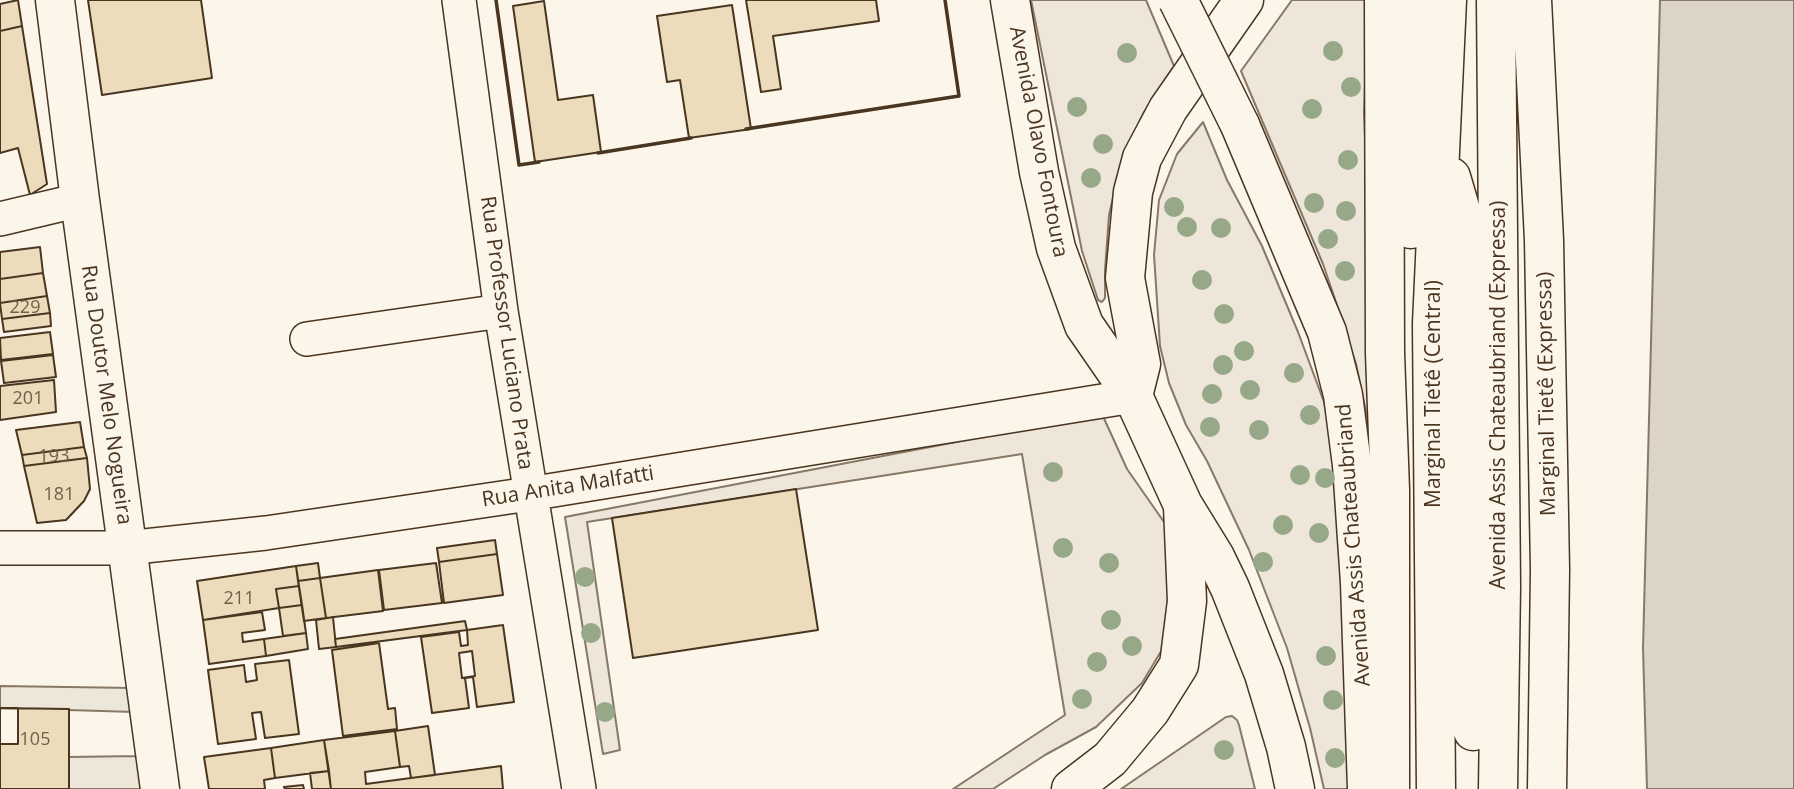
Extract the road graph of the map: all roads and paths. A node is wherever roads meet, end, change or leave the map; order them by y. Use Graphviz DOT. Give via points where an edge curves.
graph roads {
  1 [pos="55,0"];
  2 [pos="459,0"];
  3 [pos="1010,0"];
  4 [pos="1178,0"];
  5 [pos="1244,0"];
  6 [pos="1384,0"];
  7 [pos="1416,0"];
  8 [pos="1447,0"];
  9 [pos="1496,0"];
  10 [pos="1532,0"];
  11 [pos="1440,153"];
  12 [pos="80,200"];
  13 [pos="0,219"];
  14 [pos="501,311"];
  15 [pos="307,339"];
  16 [pos="1133,396"];
  17 [pos="1390,490"];
  18 [pos="529,494"];
  19 [pos="1183,505"];
  20 [pos="0,548"];
  21 [pos="126,548"];
  22 [pos="160,789"];
  23 [pos="579,789"];
  24 [pos="1071,789"];
  25 [pos="1295,789"];
  26 [pos="1367,789"];
  27 [pos="1390,789"];
  28 [pos="1436,789"];
  29 [pos="1474,789"];
  30 [pos="1497,789"];
  31 [pos="1547,789"];
  1 -- 12 [label="main road, Rua Doutor Melo Nogueira"];
  2 -- 14 [label="street, Rua Professor Luciano Prata"];
  3 -- 16 [label="main road, Avenida Olavo Fontoura" via="1056,247 1084,325"];
  4 -- 26 [label="main road, Avenida Assis Chateaubriand, bridge" via="1240,125 1327,332 1343,395 1360,583"];
  5 -- 16 [label="main road" via="1168,109 1142,158 1133,192 1125,278 1141,364"];
  6 -- 17 [label="main road, Avenida Assis Chateaubriand"];
  7 -- 17 [label="main road" via="1409,386"];
  8 -- 11 [label="main road, Marginal Tietê (Central)"];
  9 -- 30 [label="main road, Avenida Assis Chateaubriand (Expressa)" via="1501,586"];
  10 -- 31 [label="main road, Marginal Tietê (Expressa)" via="1545,295 1550,570"];
  11 -- 28 [label="main road, Marginal Tietê (Central)" via="1432,324"];
  11 -- 29 [label="main road" via="1458,200 1465,240"];
  12 -- 13 [label="street"];
  12 -- 21 [label="main road, Rua Doutor Melo Nogueira"];
  14 -- 15 [label="street"];
  14 -- 18 [label="street, Rua Professor Luciano Prata"];
  16 -- 18 [label="street, Rua Anita Malfatti"];
  16 -- 19 [label="main road, Avenida Olavo Fontoura"];
  17 -- 27 [label="main road"];
  18 -- 21 [label="street, Rua Anita Malfatti" via="266,533"];
  18 -- 23 [label="street, Rua Professor Luciano Prata"];
  19 -- 24 [label="main road" via="1187,601 1179,665 1150,711 1110,759"];
  19 -- 25 [label="main road, Avenida Olavo Fontoura" via="1230,588 1264,674"];
  20 -- 21 [label="street, Rua Anita Malfatti"];
  21 -- 22 [label="main road, Rua Doutor Melo Nogueira" via="135,700"];
}
